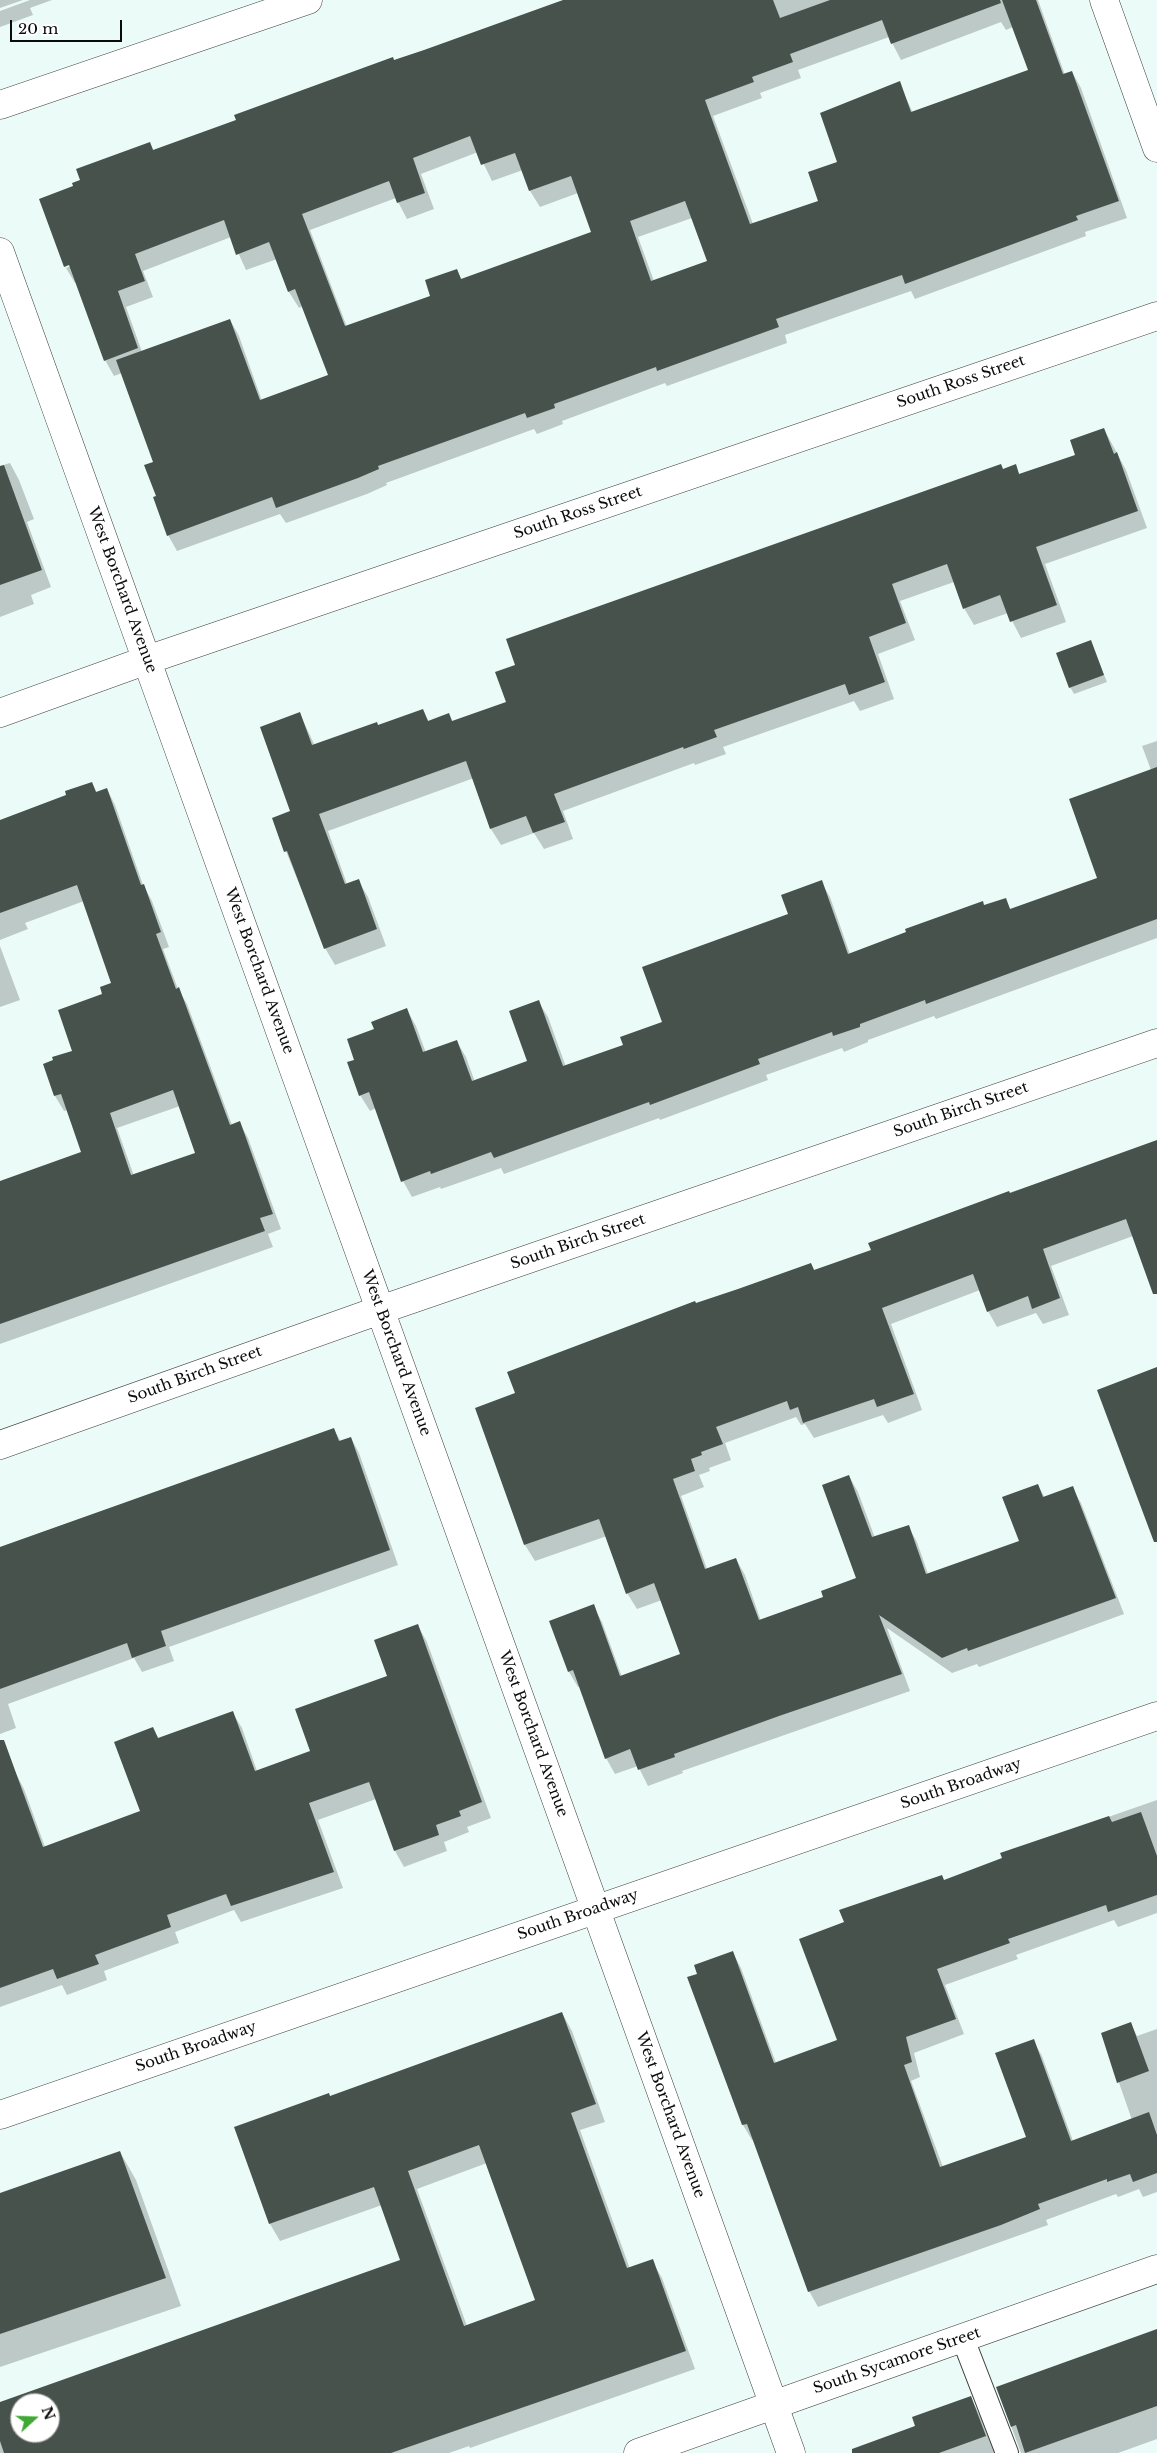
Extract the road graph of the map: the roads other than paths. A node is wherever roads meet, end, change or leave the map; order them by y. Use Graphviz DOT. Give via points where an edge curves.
graph roads {
  1 [pos="308,0"];
  2 [pos="1104,0"];
  3 [pos="0,106"];
  4 [pos="1157,148"];
  5 [pos="0,252"];
  6 [pos="1157,316"];
  7 [pos="147,660"];
  8 [pos="0,713"];
  9 [pos="1157,1043"];
  10 [pos="380,1310"];
  11 [pos="0,1445"];
  12 [pos="1157,1716"];
  13 [pos="596,1909"];
  14 [pos="0,2115"];
  15 [pos="1157,2269"];
  16 [pos="963,2339"];
  17 [pos="774,2403"];
  18 [pos="638,2453"];
  19 [pos="791,2453"];
  20 [pos="1007,2453"];
  1 -- 3 [label="street"];
  2 -- 4 [label="street"];
  5 -- 7 [label="street, West Borchard Avenue"];
  6 -- 7 [label="street, South Ross Street"];
  7 -- 8 [label="street, South Ross Street"];
  7 -- 10 [label="street, West Borchard Avenue"];
  9 -- 10 [label="street, South Birch Street"];
  10 -- 11 [label="street, South Birch Street"];
  10 -- 13 [label="street, West Borchard Avenue"];
  12 -- 13 [label="street, South Broadway"];
  13 -- 14 [label="street, South Broadway"];
  13 -- 17 [label="street, West Borchard Avenue"];
  15 -- 16 [label="street, South Sycamore Street"];
  16 -- 17 [label="street, South Sycamore Street"];
  16 -- 20 [label="lane"];
  17 -- 18 [label="street, South Sycamore Street"];
  17 -- 19 [label="street, West Borchard Avenue"];
}
